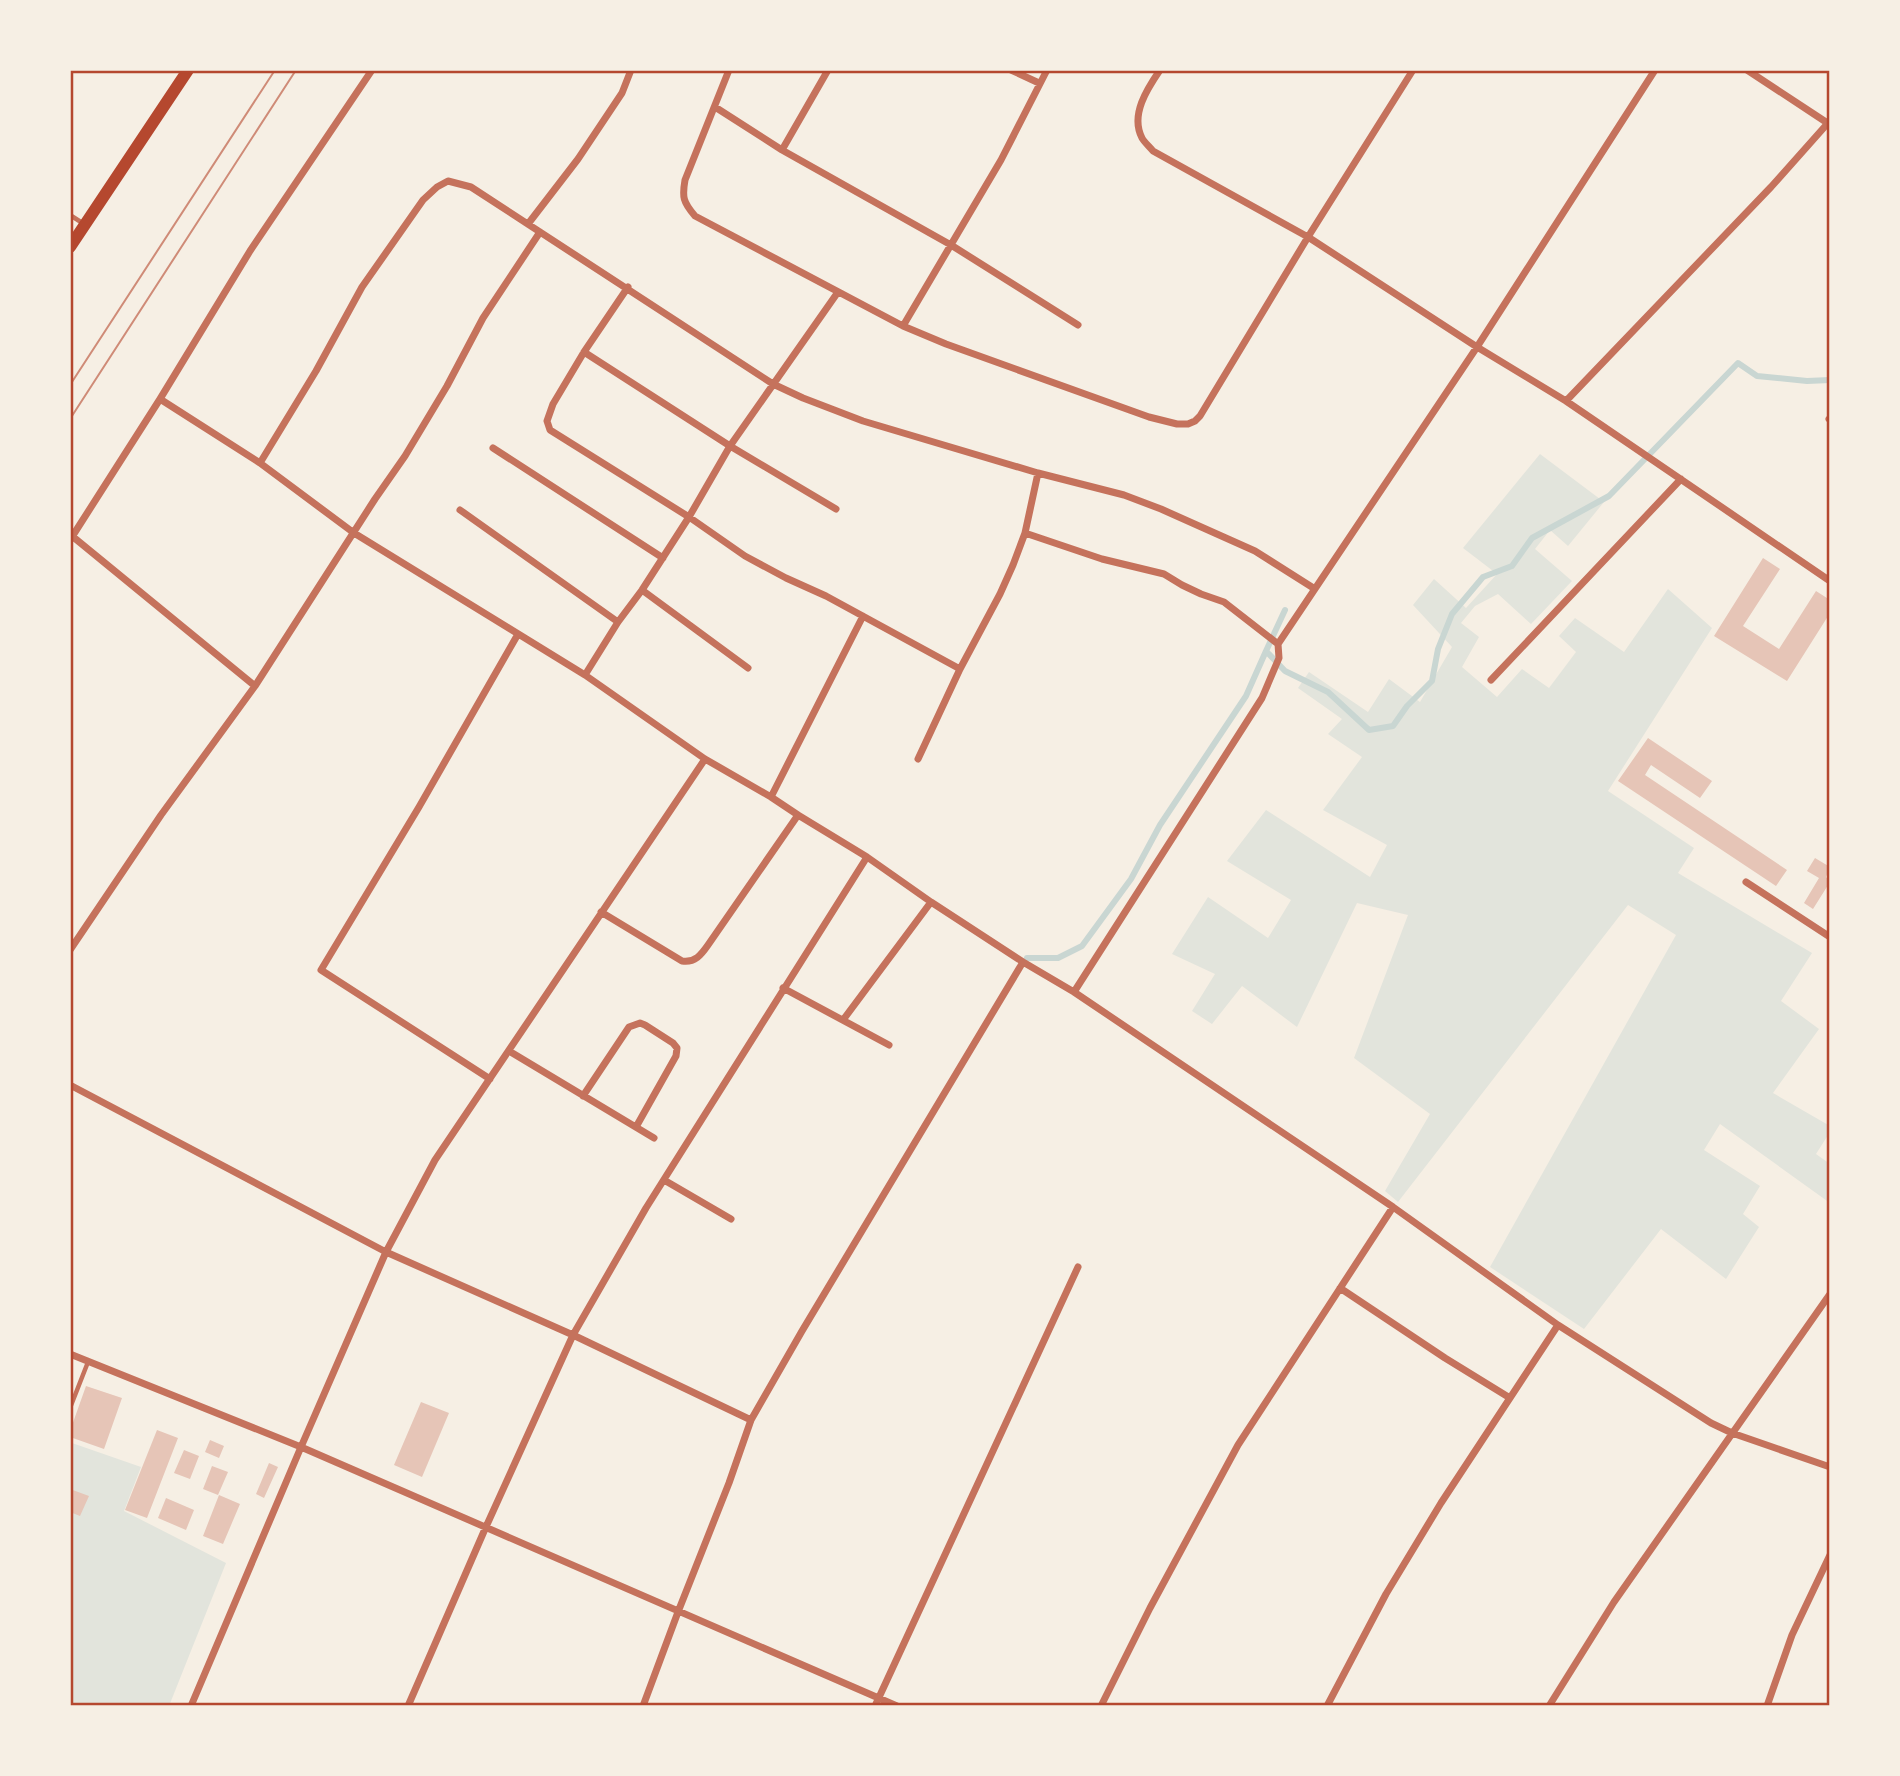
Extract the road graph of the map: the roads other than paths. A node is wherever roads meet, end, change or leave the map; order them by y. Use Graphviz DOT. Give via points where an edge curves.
graph roads {
  1 [pos="188,70"];
  2 [pos="372,70"];
  3 [pos="631,70"];
  4 [pos="729,70"];
  5 [pos="828,70"];
  6 [pos="1011,70"];
  7 [pos="1047,70"];
  8 [pos="1160,70"];
  9 [pos="1413,70"];
  10 [pos="1655,70"];
  11 [pos="1747,70"];
  12 [pos="1039,83"];
  13 [pos="715,107"];
  14 [pos="1829,124"];
  15 [pos="782,150"];
  16 [pos="70,215"];
  17 [pos="85,224"];
  18 [pos="528,224"];
  19 [pos="540,232"];
  20 [pos="1308,237"];
  21 [pos="951,245"];
  22 [pos="70,247"];
  23 [pos="628,287"];
  24 [pos="838,292"];
  25 [pos="1079,325"];
  26 [pos="903,326"];
  27 [pos="1477,347"];
  28 [pos="584,352"];
  29 [pos="773,384"];
  30 [pos="160,400"];
  31 [pos="1566,401"];
  32 [pos="730,446"];
  33 [pos="493,448"];
  34 [pos="261,463"];
  35 [pos="1038,473"];
  36 [pos="1681,479"];
  37 [pos="836,509"];
  38 [pos="460,510"];
  39 [pos="689,517"];
  40 [pos="354,533"];
  41 [pos="1025,533"];
  42 [pos="71,538"];
  43 [pos="663,558"];
  44 [pos="1830,581"];
  45 [pos="1315,589"];
  46 [pos="642,590"];
  47 [pos="863,616"];
  48 [pos="618,622"];
  49 [pos="518,634"];
  50 [pos="1278,644"];
  51 [pos="748,668"];
  52 [pos="960,669"];
  53 [pos="585,675"];
  54 [pos="1491,680"];
  55 [pos="255,686"];
  56 [pos="918,758"];
  57 [pos="705,759"];
  58 [pos="771,797"];
  59 [pos="798,815"];
  60 [pos="867,857"];
  61 [pos="1746,882"];
  62 [pos="931,902"];
  63 [pos="601,912"];
  64 [pos="1830,937"];
  65 [pos="70,950"];
  66 [pos="1023,962"];
  67 [pos="783,988"];
  68 [pos="1074,992"];
  69 [pos="843,1020"];
  70 [pos="889,1045"];
  71 [pos="509,1051"];
  72 [pos="490,1079"];
  73 [pos="70,1085"];
  74 [pos="583,1096"];
  75 [pos="636,1127"];
  76 [pos="654,1138"];
  77 [pos="664,1180"];
  78 [pos="1393,1207"];
  79 [pos="731,1219"];
  80 [pos="386,1252"];
  81 [pos="1078,1267"];
  82 [pos="1340,1288"];
  83 [pos="1830,1294"];
  84 [pos="1558,1325"];
  85 [pos="573,1335"];
  86 [pos="70,1354"];
  87 [pos="88,1362"];
  88 [pos="1510,1398"];
  89 [pos="70,1408"];
  90 [pos="751,1420"];
  91 [pos="1732,1433"];
  92 [pos="301,1447"];
  93 [pos="1830,1467"];
  94 [pos="485,1529"];
  95 [pos="1830,1555"];
  96 [pos="678,1612"];
  97 [pos="878,1698"];
  98 [pos="191,1706"];
  99 [pos="408,1706"];
  100 [pos="643,1706"];
  101 [pos="875,1706"];
  102 [pos="897,1706"];
  103 [pos="1101,1706"];
  104 [pos="1327,1706"];
  105 [pos="1549,1706"];
  106 [pos="1767,1706"];
  1 -- 17 [label="main road"];
  2 -- 30 [label="street" via="250,251"];
  3 -- 18 [label="street" via="622,93 578,159"];
  4 -- 13 [label="street"];
  5 -- 15 [label="street"];
  6 -- 12 [label="street"];
  7 -- 12 [label="street"];
  8 -- 20 [label="street" via="1143,96 1138,119 1142,138 1153,151"];
  9 -- 20 [label="street"];
  10 -- 27 [label="street"];
  11 -- 14 [label="street"];
  12 -- 21 [label="street"];
  13 -- 15 [label="street"];
  13 -- 24 [label="street" via="685,180 687,207 695,216"];
  14 -- 31 [label="street"];
  15 -- 21 [label="street"];
  16 -- 17 [label="lane"];
  17 -- 22 [label="main road"];
  18 -- 19 [label="street"];
  18 -- 34 [label="street" via="471,187 448,181 437,187 362,287"];
  19 -- 23 [label="street"];
  19 -- 40 [label="street"];
  20 -- 26 [label="street" via="1200,416 1188,424 1149,417"];
  20 -- 27 [label="street"];
  21 -- 25 [label="street"];
  21 -- 26 [label="street"];
  23 -- 28 [label="street"];
  23 -- 29 [label="street"];
  24 -- 26 [label="street"];
  24 -- 29 [label="street"];
  27 -- 31 [label="street"];
  27 -- 45 [label="street"];
  28 -- 32 [label="street"];
  28 -- 39 [label="street" via="548,415 550,429"];
  29 -- 32 [label="street"];
  29 -- 35 [label="street" via="863,421"];
  30 -- 34 [label="street"];
  30 -- 42 [label="street"];
  31 -- 36 [label="street"];
  32 -- 37 [label="street"];
  32 -- 39 [label="street"];
  33 -- 43 [label="street"];
  34 -- 40 [label="street"];
  35 -- 41 [label="street"];
  35 -- 45 [label="street" via="1161,509 1255,551"];
  36 -- 44 [label="street"];
  36 -- 54 [label="street"];
  38 -- 48 [label="street"];
  39 -- 43 [label="street"];
  39 -- 47 [label="street" via="745,556"];
  40 -- 49 [label="street"];
  40 -- 55 [label="street"];
  41 -- 50 [label="street" via="1164,574 1224,602"];
  41 -- 52 [label="street" via="1000,594"];
  42 -- 55 [label="street"];
  43 -- 46 [label="street"];
  45 -- 50 [label="street"];
  46 -- 48 [label="street"];
  46 -- 51 [label="street"];
  47 -- 52 [label="street"];
  47 -- 58 [label="street"];
  48 -- 53 [label="street"];
  49 -- 53 [label="street"];
  49 -- 72 [label="street" via="321,970"];
  50 -- 68 [label="street" via="1279,658 1262,698"];
  52 -- 56 [label="street"];
  53 -- 57 [label="street"];
  55 -- 65 [label="street"];
  57 -- 58 [label="street"];
  57 -- 63 [label="street"];
  58 -- 59 [label="street"];
  59 -- 60 [label="street"];
  59 -- 63 [label="street" via="695,960 682,961"];
  60 -- 62 [label="street"];
  60 -- 67 [label="street"];
  61 -- 64 [label="street"];
  62 -- 66 [label="street"];
  62 -- 69 [label="street"];
  63 -- 71 [label="street"];
  66 -- 68 [label="street"];
  66 -- 90 [label="street"];
  67 -- 69 [label="street"];
  67 -- 77 [label="street"];
  68 -- 78 [label="street"];
  69 -- 70 [label="street"];
  71 -- 72 [label="street"];
  71 -- 74 [label="street"];
  72 -- 80 [label="street" via="435,1160"];
  73 -- 80 [label="street"];
  74 -- 75 [label="street"];
  74 -- 75 [label="street" via="629,1027 645,1025 677,1048"];
  75 -- 76 [label="street"];
  77 -- 79 [label="street"];
  77 -- 85 [label="street"];
  78 -- 82 [label="street"];
  78 -- 84 [label="street"];
  80 -- 85 [label="street"];
  80 -- 92 [label="street"];
  81 -- 97 [label="street"];
  82 -- 88 [label="street"];
  82 -- 103 [label="street" via="1238,1445"];
  83 -- 91 [label="street"];
  84 -- 88 [label="street"];
  84 -- 91 [label="street"];
  85 -- 90 [label="street"];
  85 -- 94 [label="street"];
  86 -- 87 [label="street"];
  87 -- 89 [label="lane"];
  87 -- 92 [label="street"];
  88 -- 104 [label="street" via="1386,1594"];
  90 -- 96 [label="street"];
  91 -- 93 [label="street"];
  91 -- 105 [label="street" via="1614,1602"];
  92 -- 94 [label="street"];
  92 -- 98 [label="street"];
  94 -- 96 [label="street"];
  94 -- 99 [label="street"];
  95 -- 106 [label="street" via="1792,1635"];
  96 -- 97 [label="street"];
  96 -- 100 [label="street"];
  97 -- 101 [label="street"];
  97 -- 102 [label="street"];
}
